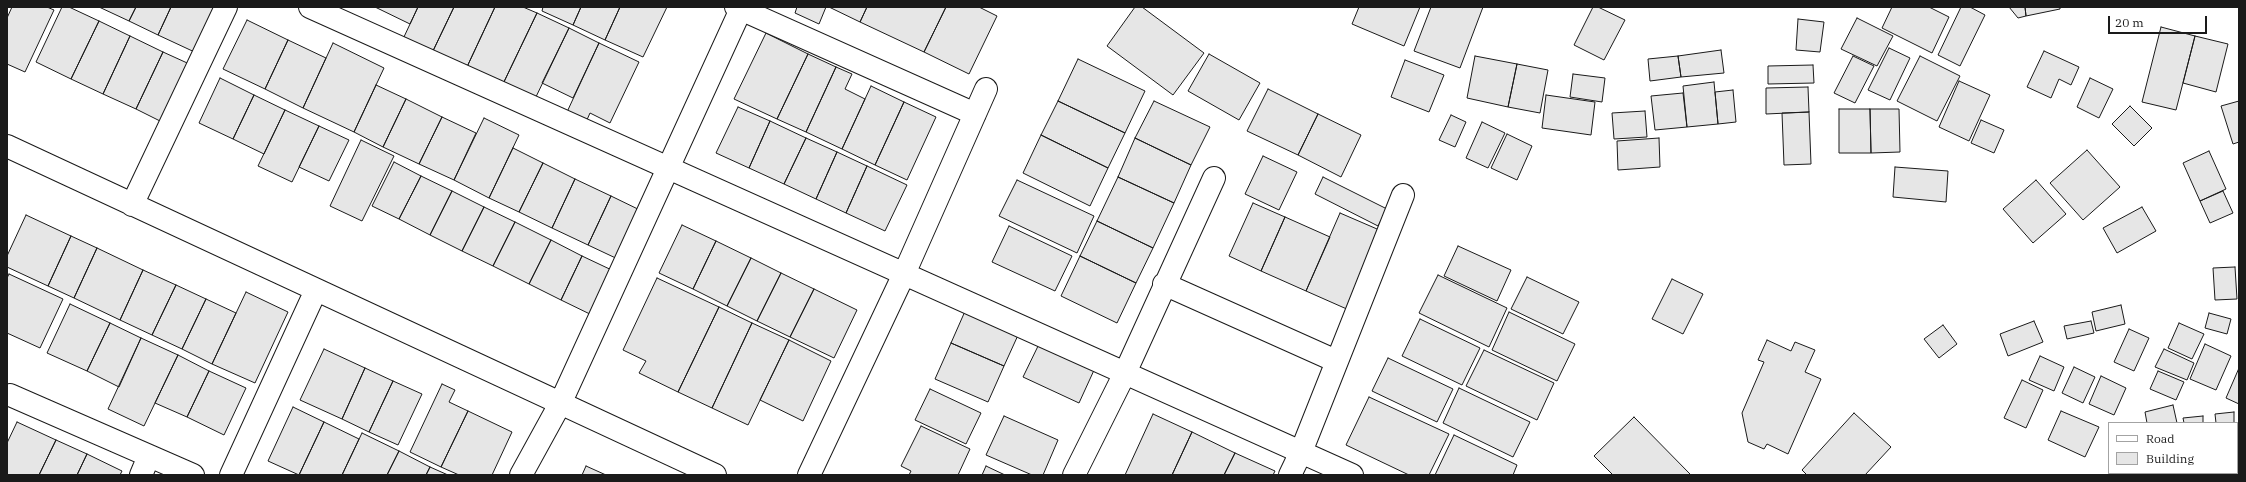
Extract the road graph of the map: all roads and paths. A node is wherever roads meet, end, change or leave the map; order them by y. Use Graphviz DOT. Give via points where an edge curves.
graph roads {
  1 [pos="226,7"];
  2 [pos="310,7"];
  3 [pos="738,8"];
  4 [pos="986,89"];
  5 [pos="975,114"];
  6 [pos="7,146"];
  7 [pos="668,167"];
  8 [pos="1214,178"];
  9 [pos="1403,195"];
  10 [pos="132,205"];
  11 [pos="904,274"];
  12 [pos="1164,284"];
  13 [pos="316,290"];
  14 [pos="1336,361"];
  15 [pos="1125,373"];
  16 [pos="10,394"];
  17 [pos="560,404"];
  18 [pos="1301,452"];
  19 [pos="145,465"];
  20 [pos="193,475"];
  21 [pos="231,475"];
  22 [pos="521,475"];
  23 [pos="715,475"];
  24 [pos="809,475"];
  25 [pos="1074,475"];
  26 [pos="1290,475"];
  27 [pos="1352,475"];
  1 -- 10 [label="street"];
  2 -- 7 [label="street"];
  3 -- 5 [label="street"];
  3 -- 7 [label="street"];
  4 -- 5 [label="street"];
  5 -- 11 [label="street"];
  6 -- 10 [label="street"];
  7 -- 11 [label="street"];
  7 -- 17 [label="street"];
  8 -- 12 [label="street"];
  9 -- 14 [label="street"];
  10 -- 13 [label="street"];
  11 -- 15 [label="street"];
  11 -- 24 [label="street"];
  12 -- 14 [label="street"];
  12 -- 15 [label="street"];
  13 -- 17 [label="street"];
  13 -- 21 [label="street"];
  14 -- 18 [label="street"];
  15 -- 18 [label="street"];
  15 -- 25 [label="street"];
  16 -- 19 [label="street"];
  17 -- 22 [label="street"];
  17 -- 23 [label="street"];
  18 -- 26 [label="street"];
  18 -- 27 [label="street"];
  19 -- 20 [label="street"];
}
